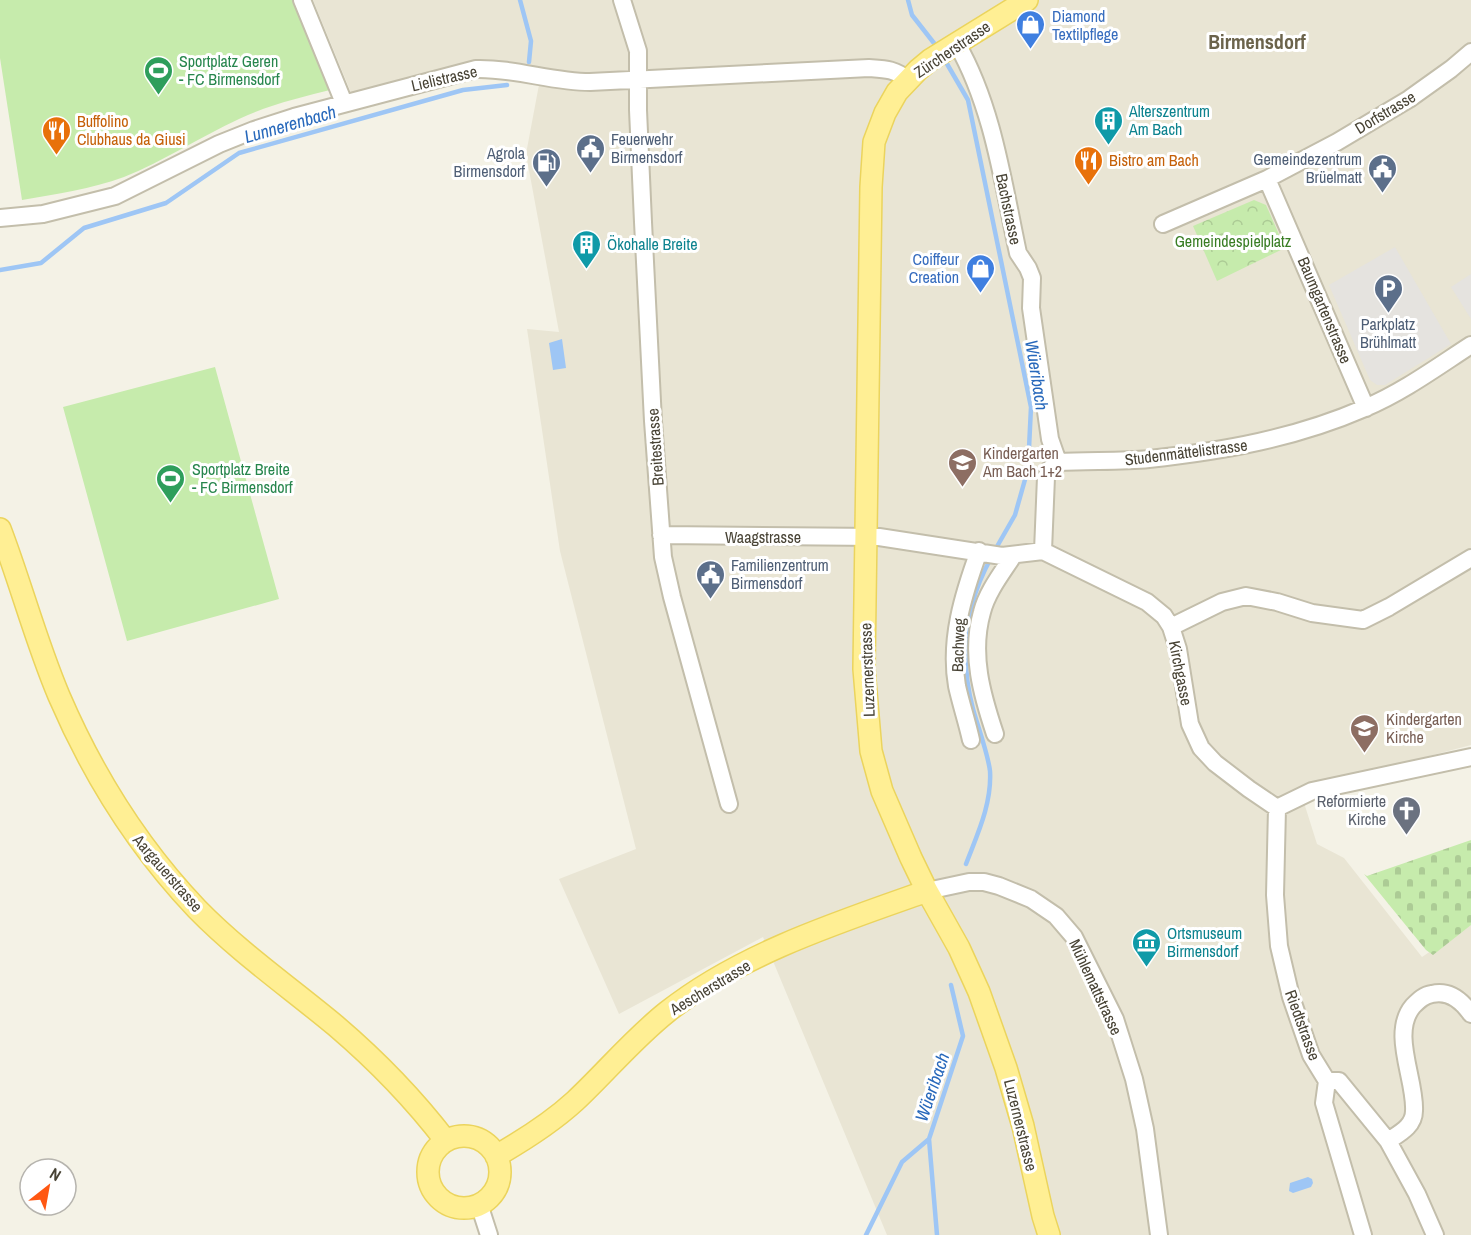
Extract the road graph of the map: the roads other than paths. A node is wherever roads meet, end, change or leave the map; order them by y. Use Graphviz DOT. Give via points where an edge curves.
graph roads {
  1 [pos="302,0"];
  2 [pos="622,0"];
  3 [pos="1027,0"];
  4 [pos="944,52"];
  5 [pos="1471,52"];
  6 [pos="907,80"];
  7 [pos="639,81"];
  8 [pos="344,103"];
  9 [pos="1267,179"];
  10 [pos="0,218"];
  11 [pos="1163,224"];
  12 [pos="1471,345"];
  13 [pos="1366,408"];
  14 [pos="1058,462"];
  15 [pos="0,529"];
  16 [pos="661,535"];
  17 [pos="866,537"];
  18 [pos="1043,551"];
  19 [pos="995,554"];
  20 [pos="1471,558"];
  21 [pos="1171,627"];
  22 [pos="995,734"];
  23 [pos="971,740"];
  24 [pos="1471,757"];
  25 [pos="729,804"];
  26 [pos="1277,808"];
  27 [pos="927,891"];
  28 [pos="1471,1014"];
  29 [pos="1327,1081"];
  30 [pos="446,1141"];
  31 [pos="1388,1141"];
  32 [pos="496,1156"];
  33 [pos="479,1204"];
  34 [pos="489,1235"];
  35 [pos="1049,1235"];
  36 [pos="1159,1235"];
  37 [pos="1363,1235"];
  38 [pos="1436,1235"];
  1 -- 8 [label="street"];
  2 -- 7 [label="street, Breitestrasse" via="638,51"];
  3 -- 4 [label="main road, Zürcherstrasse"];
  4 -- 6 [label="main road, Zürcherstrasse"];
  4 -- 14 [label="street, Bachstrasse" via="964,56 986,112 1018,253 1032,278 1031,308 1050,439"];
  5 -- 9 [label="street, Dorfstrasse" via="1409,99"];
  6 -- 7 [label="street, Lielistrasse" via="891,70 858,68"];
  6 -- 17 [label="main road, Luzernerstrasse" via="885,113 874,142 872,162"];
  7 -- 8 [label="street, Lielistrasse" via="571,82 476,69"];
  7 -- 16 [label="street, Breitestrasse"];
  8 -- 10 [label="street, Lielistrasse" via="245,134 115,196 43,214"];
  9 -- 11 [label="street, Dorfstrasse"];
  9 -- 13 [label="street, Baumgartenstrasse"];
  12 -- 13 [label="street, Studenmättelistrasse"];
  13 -- 14 [label="street, Studenmättelistrasse" via="1312,429 1231,449 1146,460"];
  14 -- 18 [label="street" via="1046,477"];
  15 -- 30 [label="main road, Aargauerstrasse" via="58,694 82,747 132,831 198,910 387,1072"];
  16 -- 17 [label="street, Waagstrasse"];
  16 -- 25 [label="street, Breitestrasse" via="672,597"];
  17 -- 19 [label="street"];
  17 -- 27 [label="main road, Luzernerstrasse" via="864,669 871,751 882,791"];
  18 -- 19 [label="street"];
  18 -- 21 [label="street, Kirchgasse" via="1146,602"];
  19 -- 22 [label="street" via="997,580 982,612 978,642 982,693"];
  19 -- 23 [label="street, Bachweg" via="964,590 958,619 957,685"];
  20 -- 21 [label="street" via="1363,620 1246,597 1222,602"];
  21 -- 26 [label="street, Kirchgasse" via="1190,724 1201,748 1215,763"];
  24 -- 26 [label="street" via="1312,791"];
  26 -- 29 [label="street, Riedtstrasse" via="1275,895 1279,946 1311,1055"];
  27 -- 32 [label="main road, Aescherstrasse" via="830,926 759,957 704,987 646,1030 550,1121"];
  27 -- 35 [label="main road, Luzernerstrasse" via="979,992 1006,1068"];
  27 -- 36 [label="street, Mühlemattstrasse" via="969,882 999,886 1031,898 1056,916 1074,937 1115,1020 1134,1079"];
  28 -- 31 [label="street" via="1462,1002 1447,994 1433,993 1420,999 1407,1013 1404,1039 1414,1111 1410,1125"];
  29 -- 31 [label="street" via="1339,1081"];
  29 -- 37 [label="street, Riedtstrasse" via="1324,1103"];
  30 -- 32 [label="main road" via="474,1137"];
  30 -- 33 [label="main road" via="429,1164 430,1184 450,1205"];
  31 -- 38 [label="street"];
  32 -- 33 [label="main road" via="498,1184"];
  33 -- 34 [label="street"];
}
